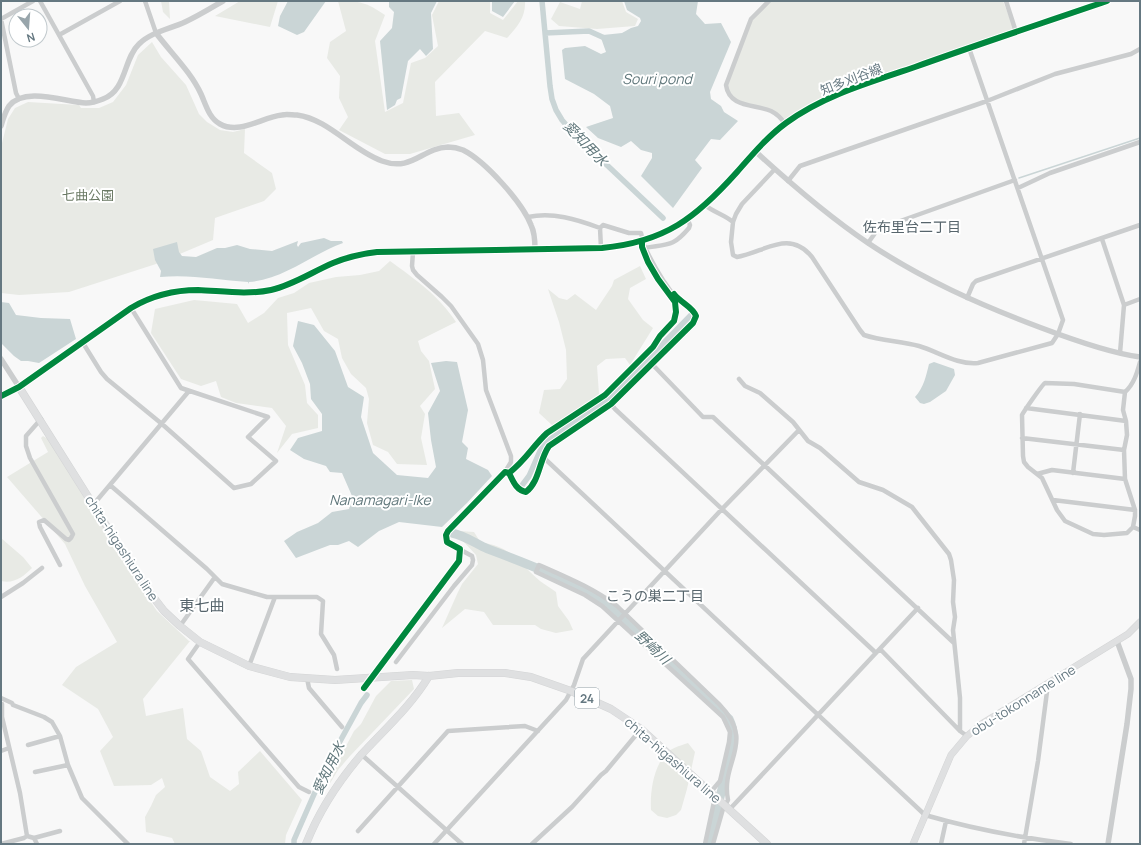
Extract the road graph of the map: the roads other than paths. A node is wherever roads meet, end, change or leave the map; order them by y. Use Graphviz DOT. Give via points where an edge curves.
graph roads {
  1 [pos="33,1"];
  2 [pos="40,1"];
  3 [pos="120,1"];
  4 [pos="145,1"];
  5 [pos="223,1"];
  6 [pos="769,1"];
  7 [pos="1006,1"];
  8 [pos="1107,1"];
  9 [pos="1,19"];
  10 [pos="1016,32"];
  11 [pos="156,33"];
  12 [pos="59,35"];
  13 [pos="969,48"];
  14 [pos="1140,49"];
  15 [pos="19,99"];
  16 [pos="987,101"];
  17 [pos="94,102"];
  18 [pos="3,116"];
  19 [pos="785,124"];
  20 [pos="1,126"];
  21 [pos="1140,142"];
  22 [pos="756,151"];
  23 [pos="775,168"];
  24 [pos="1015,180"];
  25 [pos="788,181"];
  26 [pos="1018,188"];
  27 [pos="705,205"];
  28 [pos="528,218"];
  29 [pos="688,220"];
  30 [pos="733,222"];
  31 [pos="1140,225"];
  32 [pos="600,228"];
  33 [pos="642,239"];
  34 [pos="1102,239"];
  35 [pos="868,243"];
  36 [pos="601,248"];
  37 [pos="645,248"];
  38 [pos="535,249"];
  39 [pos="413,252"];
  40 [pos="1042,258"];
  41 [pos="967,298"];
  42 [pos="1140,299"];
  43 [pos="1124,305"];
  44 [pos="131,308"];
  45 [pos="1058,334"];
  46 [pos="83,343"];
  47 [pos="1120,353"];
  48 [pos="1140,357"];
  49 [pos="1,359"];
  50 [pos="1140,362"];
  51 [pos="652,364"];
  52 [pos="739,379"];
  53 [pos="19,387"];
  54 [pos="189,391"];
  55 [pos="1125,392"];
  56 [pos="1,396"];
  57 [pos="611,404"];
  58 [pos="1026,408"];
  59 [pos="1080,414"];
  60 [pos="41,420"];
  61 [pos="1126,421"];
  62 [pos="162,424"];
  63 [pos="799,430"];
  64 [pos="1022,438"];
  65 [pos="1076,444"];
  66 [pos="1124,450"];
  67 [pos="543,457"];
  68 [pos="765,465"];
  69 [pos="509,473"];
  70 [pos="1073,473"];
  71 [pos="1037,474"];
  72 [pos="1124,479"];
  73 [pos="110,486"];
  74 [pos="1053,500"];
  75 [pos="93,505"];
  76 [pos="722,509"];
  77 [pos="1135,510"];
  78 [pos="1133,527"];
  79 [pos="1140,530"];
  80 [pos="60,565"];
  81 [pos="42,568"];
  82 [pos="665,571"];
  83 [pos="215,577"];
  84 [pos="1,596"];
  85 [pos="274,597"];
  86 [pos="918,608"];
  87 [pos="624,615"];
  88 [pos="619,620"];
  89 [pos="1140,622"];
  90 [pos="180,626"];
  91 [pos="1118,641"];
  92 [pos="200,642"];
  93 [pos="954,643"];
  94 [pos="880,649"];
  95 [pos="876,653"];
  96 [pos="396,662"];
  97 [pos="249,666"];
  98 [pos="337,669"];
  99 [pos="429,676"];
  100 [pos="307,678"];
  101 [pos="1048,684"];
  102 [pos="571,691"];
  103 [pos="1,698"];
  104 [pos="2,704"];
  105 [pos="14,705"];
  106 [pos="818,714"];
  107 [pos="342,728"];
  108 [pos="641,729"];
  109 [pos="538,731"];
  110 [pos="960,731"];
  111 [pos="60,736"];
  112 [pos="967,736"];
  113 [pos="28,745"];
  114 [pos="9,748"];
  115 [pos="1,750"];
  116 [pos="362,755"];
  117 [pos="68,764"];
  118 [pos="35,772"];
  119 [pos="398,787"];
  120 [pos="309,792"];
  121 [pos="719,801"];
  122 [pos="925,816"];
  123 [pos="946,821"];
  124 [pos="358,830"];
  125 [pos="448,830"];
  126 [pos="60,831"];
  127 [pos="27,836"];
  128 [pos="34,838"];
  129 [pos="1025,838"];
  130 [pos="1,844"];
  131 [pos="37,844"];
  132 [pos="128,844"];
  133 [pos="306,844"];
  134 [pos="434,844"];
  135 [pos="462,844"];
  136 [pos="532,844"];
  137 [pos="705,844"];
  138 [pos="713,844"];
  139 [pos="767,844"];
  140 [pos="913,844"];
  141 [pos="941,844"];
  142 [pos="1024,844"];
  143 [pos="1071,844"];
  144 [pos="1108,844"];
  1 -- 9 [label="street"];
  2 -- 12 [label="street"];
  3 -- 12 [label="street"];
  4 -- 11 [label="street"];
  5 -- 11 [label="street" via="186,21"];
  6 -- 19 [label="street" via="751,18 726,85 728,93 739,103 773,112"];
  7 -- 10 [label="street"];
  8 -- 10 [label="street, 知多刈谷線"];
  9 -- 15 [label="street"];
  10 -- 13 [label="street, 知多刈谷線"];
  11 -- 17 [label="street" via="134,49 122,79 113,93"];
  11 -- 28 [label="street" via="195,84 211,116 221,125 236,127 282,115 302,116 322,125 376,159 393,164 415,160 444,148 460,149 468,153 501,183"];
  12 -- 17 [label="street"];
  13 -- 16 [label="street"];
  13 -- 19 [label="street, 知多刈谷線" via="841,93 804,111"];
  14 -- 16 [label="street" via="1131,54 1055,74"];
  15 -- 17 [label="street" via="39,96"];
  15 -- 18 [label="street" via="9,106"];
  16 -- 24 [label="street"];
  16 -- 25 [label="street" via="800,166"];
  18 -- 20 [label="street"];
  19 -- 22 [label="street, 知多刈谷線"];
  21 -- 26 [label="street" via="1050,173"];
  22 -- 23 [label="street"];
  22 -- 27 [label="street, 知多刈谷線"];
  23 -- 25 [label="street"];
  23 -- 30 [label="street" via="742,204"];
  24 -- 26 [label="street"];
  24 -- 35 [label="street" via="878,229"];
  25 -- 35 [label="street"];
  26 -- 40 [label="street"];
  27 -- 29 [label="street, 知多刈谷線"];
  27 -- 30 [label="street"];
  28 -- 32 [label="street" via="560,216"];
  28 -- 38 [label="street" via="534,231"];
  29 -- 33 [label="street, 知多刈谷線" via="668,231"];
  29 -- 37 [label="street" via="689,228 677,241"];
  30 -- 45 [label="street" via="731,250 737,257 784,243 804,248 864,335 920,347 970,364 1052,343"];
  31 -- 34 [label="street"];
  32 -- 33 [label="street" via="603,225 641,234"];
  32 -- 36 [label="street"];
  33 -- 36 [label="street, 知多刈谷線" via="623,246"];
  33 -- 37 [label="street"];
  34 -- 40 [label="street"];
  34 -- 43 [label="street"];
  35 -- 41 [label="street"];
  36 -- 38 [label="street, 知多刈谷線"];
  37 -- 51 [label="street" via="662,280 679,301 696,316 693,323"];
  38 -- 39 [label="street, 知多刈谷線"];
  39 -- 44 [label="street, 知多刈谷線" via="377,252 348,257 272,290 243,293 182,291 155,297"];
  39 -- 96 [label="street" via="413,270 416,275 451,306 478,344 483,360 486,390 511,462 505,472 450,528 446,535 448,542 472,556 472,565"];
  40 -- 41 [label="street" via="976,281"];
  40 -- 45 [label="street" via="1063,320"];
  41 -- 45 [label="street"];
  42 -- 43 [label="street"];
  43 -- 47 [label="street"];
  44 -- 46 [label="street, 知多刈谷線"];
  44 -- 54 [label="street" via="181,388"];
  45 -- 47 [label="street"];
  46 -- 53 [label="street, 知多刈谷線"];
  46 -- 62 [label="street" via="107,379"];
  47 -- 48 [label="street"];
  49 -- 53 [label="street"];
  50 -- 55 [label="street" via="1136,377"];
  51 -- 57 [label="street"];
  51 -- 68 [label="street" via="703,417 713,417"];
  52 -- 63 [label="street" via="745,386 760,393"];
  53 -- 56 [label="street"];
  53 -- 60 [label="main road, chita-higashiura line / 24"];
  54 -- 62 [label="street"];
  54 -- 62 [label="street" via="268,417 248,437 276,460 251,484 234,488"];
  55 -- 58 [label="street" via="1074,384 1045,383"];
  55 -- 61 [label="street" via="1122,410"];
  57 -- 67 [label="street" via="554,442"];
  57 -- 76 [label="street"];
  58 -- 59 [label="street"];
  58 -- 64 [label="street" via="1022,414"];
  59 -- 61 [label="street"];
  59 -- 65 [label="street"];
  60 -- 75 [label="main road, chita-higashiura line / 24"];
  60 -- 80 [label="street" via="26,436 26,446 30,458 73,534 72,538 66,539 44,520 39,522"];
  61 -- 66 [label="street"];
  62 -- 73 [label="street"];
  63 -- 68 [label="street"];
  63 -- 93 [label="street" via="808,441 820,448 859,482 883,490 912,507 949,554 954,580"];
  64 -- 65 [label="street"];
  64 -- 71 [label="street" via="1024,462"];
  65 -- 66 [label="street"];
  65 -- 70 [label="street"];
  66 -- 72 [label="street"];
  67 -- 69 [label="street" via="532,487 526,492 515,486"];
  67 -- 82 [label="street"];
  68 -- 76 [label="street"];
  68 -- 86 [label="street"];
  70 -- 71 [label="street" via="1052,470"];
  70 -- 72 [label="street"];
  71 -- 74 [label="street" via="1042,478"];
  72 -- 77 [label="street"];
  73 -- 75 [label="street"];
  73 -- 83 [label="street"];
  74 -- 77 [label="street"];
  74 -- 78 [label="street" via="1065,521 1093,534 1117,535 1127,533"];
  75 -- 90 [label="main road, chita-higashiura line / 24" via="143,584 164,611"];
  76 -- 82 [label="street"];
  76 -- 95 [label="street"];
  77 -- 78 [label="street"];
  78 -- 79 [label="street"];
  81 -- 84 [label="street"];
  82 -- 87 [label="street"];
  82 -- 106 [label="street"];
  83 -- 85 [label="street" via="227,586 258,596"];
  83 -- 90 [label="street"];
  85 -- 97 [label="street"];
  85 -- 98 [label="street" via="317,596 323,601 321,634 334,655"];
  86 -- 93 [label="street"];
  86 -- 94 [label="street"];
  87 -- 88 [label="street"];
  87 -- 88 [label="street" via="599,594 539,565 536,572 594,601"];
  87 -- 121 [label="street" via="719,704 734,723 736,746 726,790 728,800"];
  88 -- 102 [label="street" via="583,659"];
  88 -- 121 [label="street" via="726,722 730,732 720,781"];
  89 -- 91 [label="main road, obu-tokonname line"];
  90 -- 92 [label="main road, chita-higashiura line / 24"];
  91 -- 101 [label="main road, obu-tokonname line"];
  91 -- 144 [label="street" via="1131,679 1131,689"];
  92 -- 97 [label="main road, chita-higashiura line / 24"];
  92 -- 120 [label="street" via="188,659 299,787"];
  93 -- 110 [label="street" via="960,698"];
  94 -- 95 [label="street"];
  94 -- 110 [label="street"];
  95 -- 106 [label="street"];
  97 -- 100 [label="main road, chita-higashiura line / 24" via="290,677"];
  99 -- 100 [label="main road, chita-higashiura line / 24" via="335,680"];
  99 -- 102 [label="main road, chita-higashiura line / 24" via="505,673 531,677"];
  99 -- 116 [label="main road" via="419,692"];
  100 -- 107 [label="street" via="309,688"];
  101 -- 112 [label="main road, obu-tokonname line" via="983,723"];
  101 -- 129 [label="street"];
  102 -- 108 [label="main road, chita-higashiura line / 24" via="611,709"];
  102 -- 109 [label="street"];
  103 -- 105 [label="street"];
  104 -- 105 [label="street"];
  104 -- 114 [label="street" via="2,717"];
  105 -- 111 [label="street" via="52,722"];
  106 -- 121 [label="street"];
  106 -- 122 [label="street"];
  108 -- 121 [label="main road, chita-higashiura line / 24"];
  108 -- 136 [label="street" via="572,807"];
  109 -- 119 [label="street" via="525,726 448,731"];
  109 -- 125 [label="street"];
  110 -- 112 [label="street"];
  111 -- 113 [label="street"];
  111 -- 117 [label="street"];
  112 -- 122 [label="main road, obu-tokonname line" via="951,755"];
  114 -- 115 [label="street"];
  114 -- 127 [label="street"];
  116 -- 119 [label="street"];
  116 -- 133 [label="main road" via="325,804"];
  117 -- 118 [label="street"];
  117 -- 132 [label="street" via="82,798"];
  119 -- 124 [label="street"];
  119 -- 125 [label="street"];
  121 -- 137 [label="street"];
  121 -- 138 [label="street"];
  121 -- 139 [label="main road, chita-higashiura line / 24"];
  122 -- 123 [label="street"];
  122 -- 140 [label="main road, obu-tokonname line"];
  123 -- 129 [label="street"];
  123 -- 141 [label="street"];
  125 -- 134 [label="street"];
  125 -- 135 [label="street"];
  126 -- 128 [label="street"];
  127 -- 128 [label="street"];
  127 -- 130 [label="street"];
  128 -- 131 [label="street"];
  129 -- 142 [label="street"];
  129 -- 143 [label="street"];
}
